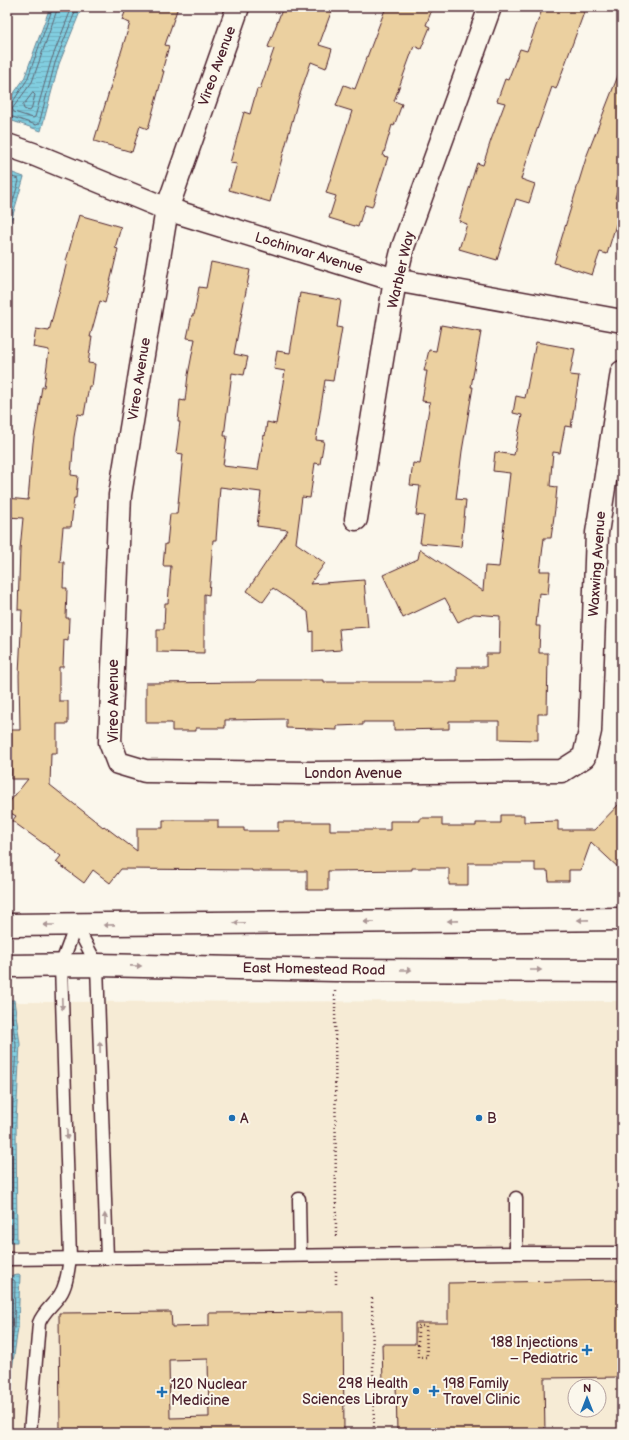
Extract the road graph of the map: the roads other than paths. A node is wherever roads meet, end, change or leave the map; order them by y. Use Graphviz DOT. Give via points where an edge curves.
graph roads {
  1 [pos="238,7"];
  2 [pos="490,7"];
  3 [pos="7,145"];
  4 [pos="167,209"];
  5 [pos="396,280"];
  6 [pos="622,321"];
  7 [pos="622,372"];
  8 [pos="356,519"];
  9 [pos="584,757"];
  10 [pos="118,763"];
  11 [pos="622,919"];
  12 [pos="7,925"];
  13 [pos="76,925"];
  14 [pos="61,965"];
  15 [pos="97,965"];
  16 [pos="7,966"];
  17 [pos="622,971"];
  18 [pos="516,1198"];
  19 [pos="299,1200"];
  20 [pos="516,1253"];
  21 [pos="622,1253"];
  22 [pos="300,1255"];
  23 [pos="70,1258"];
  24 [pos="106,1258"];
  25 [pos="7,1260"];
  26 [pos="30,1433"];
  1 -- 4 [label="street, Vireo Avenue"];
  2 -- 5 [label="street, Warbler Way" via="403,247"];
  3 -- 4 [label="street, Lochinvar Avenue"];
  4 -- 5 [label="street, Lochinvar Avenue"];
  4 -- 10 [label="street, Vireo Avenue" via="120,495 110,742"];
  5 -- 6 [label="street, Lochinvar Avenue"];
  5 -- 8 [label="street, Warbler Way"];
  7 -- 9 [label="street, Waxwing Avenue" via="597,533 590,731"];
  9 -- 10 [label="street, London Avenue" via="562,771 310,774 145,771"];
  11 -- 13 [label="street, one-way"];
  13 -- 12 [label="street, one-way"];
  13 -- 14 [label="lane"];
  13 -- 15 [label="lane"];
  14 -- 15 [label="street, East Homestead Road"];
  14 -- 16 [label="street, East Homestead Road"];
  14 -- 23 [label="lane, one-way"];
  15 -- 17 [label="street, East Homestead Road, one-way" via="335,970"];
  24 -- 15 [label="lane, one-way"];
  18 -- 20 [label="lane"];
  19 -- 22 [label="lane"];
  20 -- 21 [label="lane"];
  20 -- 22 [label="lane"];
  22 -- 24 [label="lane"];
  23 -- 24 [label="lane"];
  23 -- 25 [label="lane"];
  23 -- 26 [label="lane" via="64,1287 41,1316 39,1323"];
}
